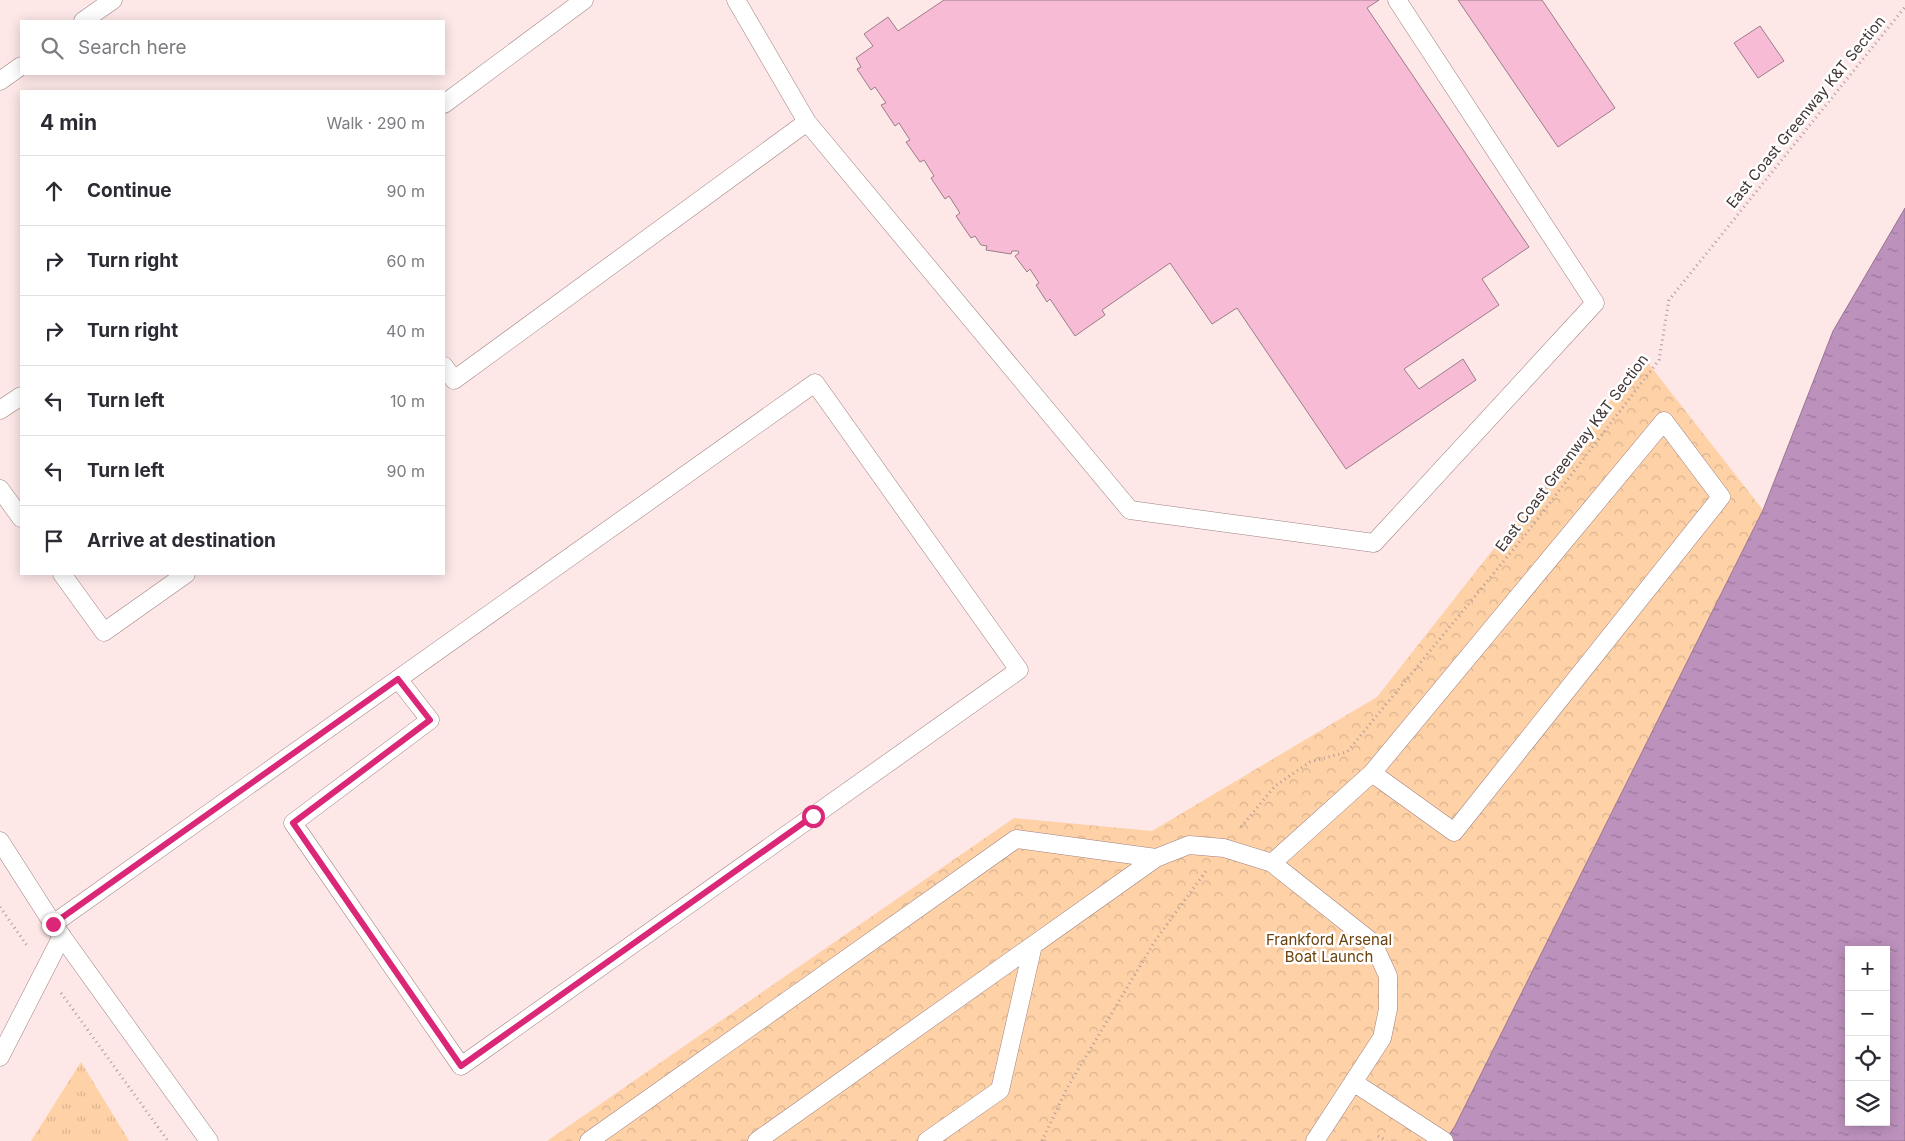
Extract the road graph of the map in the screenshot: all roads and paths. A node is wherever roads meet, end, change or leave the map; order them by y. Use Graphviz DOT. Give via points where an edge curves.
graph roads {
  1 [pos="113,0"];
  2 [pos="584,0"];
  3 [pos="736,0"];
  4 [pos="1397,0"];
  5 [pos="1905,7"];
  6 [pos="84,20"];
  7 [pos="20,67"];
  8 [pos="0,81"];
  9 [pos="445,103"];
  10 [pos="807,122"];
  11 [pos="447,378"];
  12 [pos="20,397"];
  13 [pos="0,410"];
  14 [pos="0,488"];
  15 [pos="20,517"];
  16 [pos="63,575"];
  17 [pos="185,575"];
  18 [pos="398,679"];
  19 [pos="1372,773"];
  20 [pos="1244,823"];
  21 [pos="0,841"];
  22 [pos="1156,858"];
  23 [pos="1272,863"];
  24 [pos="1207,869"];
  25 [pos="0,907"];
  26 [pos="10,922"];
  27 [pos="58,930"];
  28 [pos="1032,945"];
  29 [pos="80,1019"];
  30 [pos="0,1057"];
  31 [pos="1353,1082"];
  32 [pos="1378,1136"];
  33 [pos="168,1141"];
  34 [pos="209,1141"];
  35 [pos="589,1141"];
  36 [pos="757,1141"];
  37 [pos="927,1141"];
  38 [pos="1042,1141"];
  39 [pos="1315,1141"];
  40 [pos="1387,1141"];
  41 [pos="1444,1141"];
  1 -- 6 [label="lane"];
  2 -- 9 [label="lane"];
  3 -- 10 [label="lane"];
  4 -- 10 [label="lane" via="1595,303 1374,543 1130,510"];
  5 -- 20 [label="path, East Coast Greenway K&T Section" via="1669,300 1659,360 1526,534 1347,752 1310,762 1275,786"];
  7 -- 8 [label="lane"];
  10 -- 11 [label="lane"];
  12 -- 13 [label="lane"];
  14 -- 15 [label="lane"];
  16 -- 17 [label="lane" via="104,632"];
  18 -- 18 [label="lane" via="815,383 1019,670 461,1066 293,823 430,720"];
  18 -- 27 [label="lane"];
  19 -- 19 [label="lane" via="1645,444 1664,421 1721,498 1454,832"];
  19 -- 23 [label="lane"];
  21 -- 27 [label="lane"];
  22 -- 23 [label="lane" via="1190,845 1224,848"];
  22 -- 28 [label="lane"];
  22 -- 35 [label="lane" via="1016,839"];
  23 -- 31 [label="lane" via="1373,943 1388,976 1388,1009 1382,1038"];
  24 -- 38 [label="path" via="1155,941 1067,1088"];
  25 -- 26 [label="path"];
  27 -- 30 [label="lane"];
  27 -- 34 [label="lane"];
  28 -- 36 [label="lane"];
  28 -- 37 [label="lane" via="1000,1090"];
  29 -- 33 [label="path"];
  31 -- 39 [label="lane"];
  31 -- 41 [label="lane"];
  32 -- 40 [label="path"];
}
